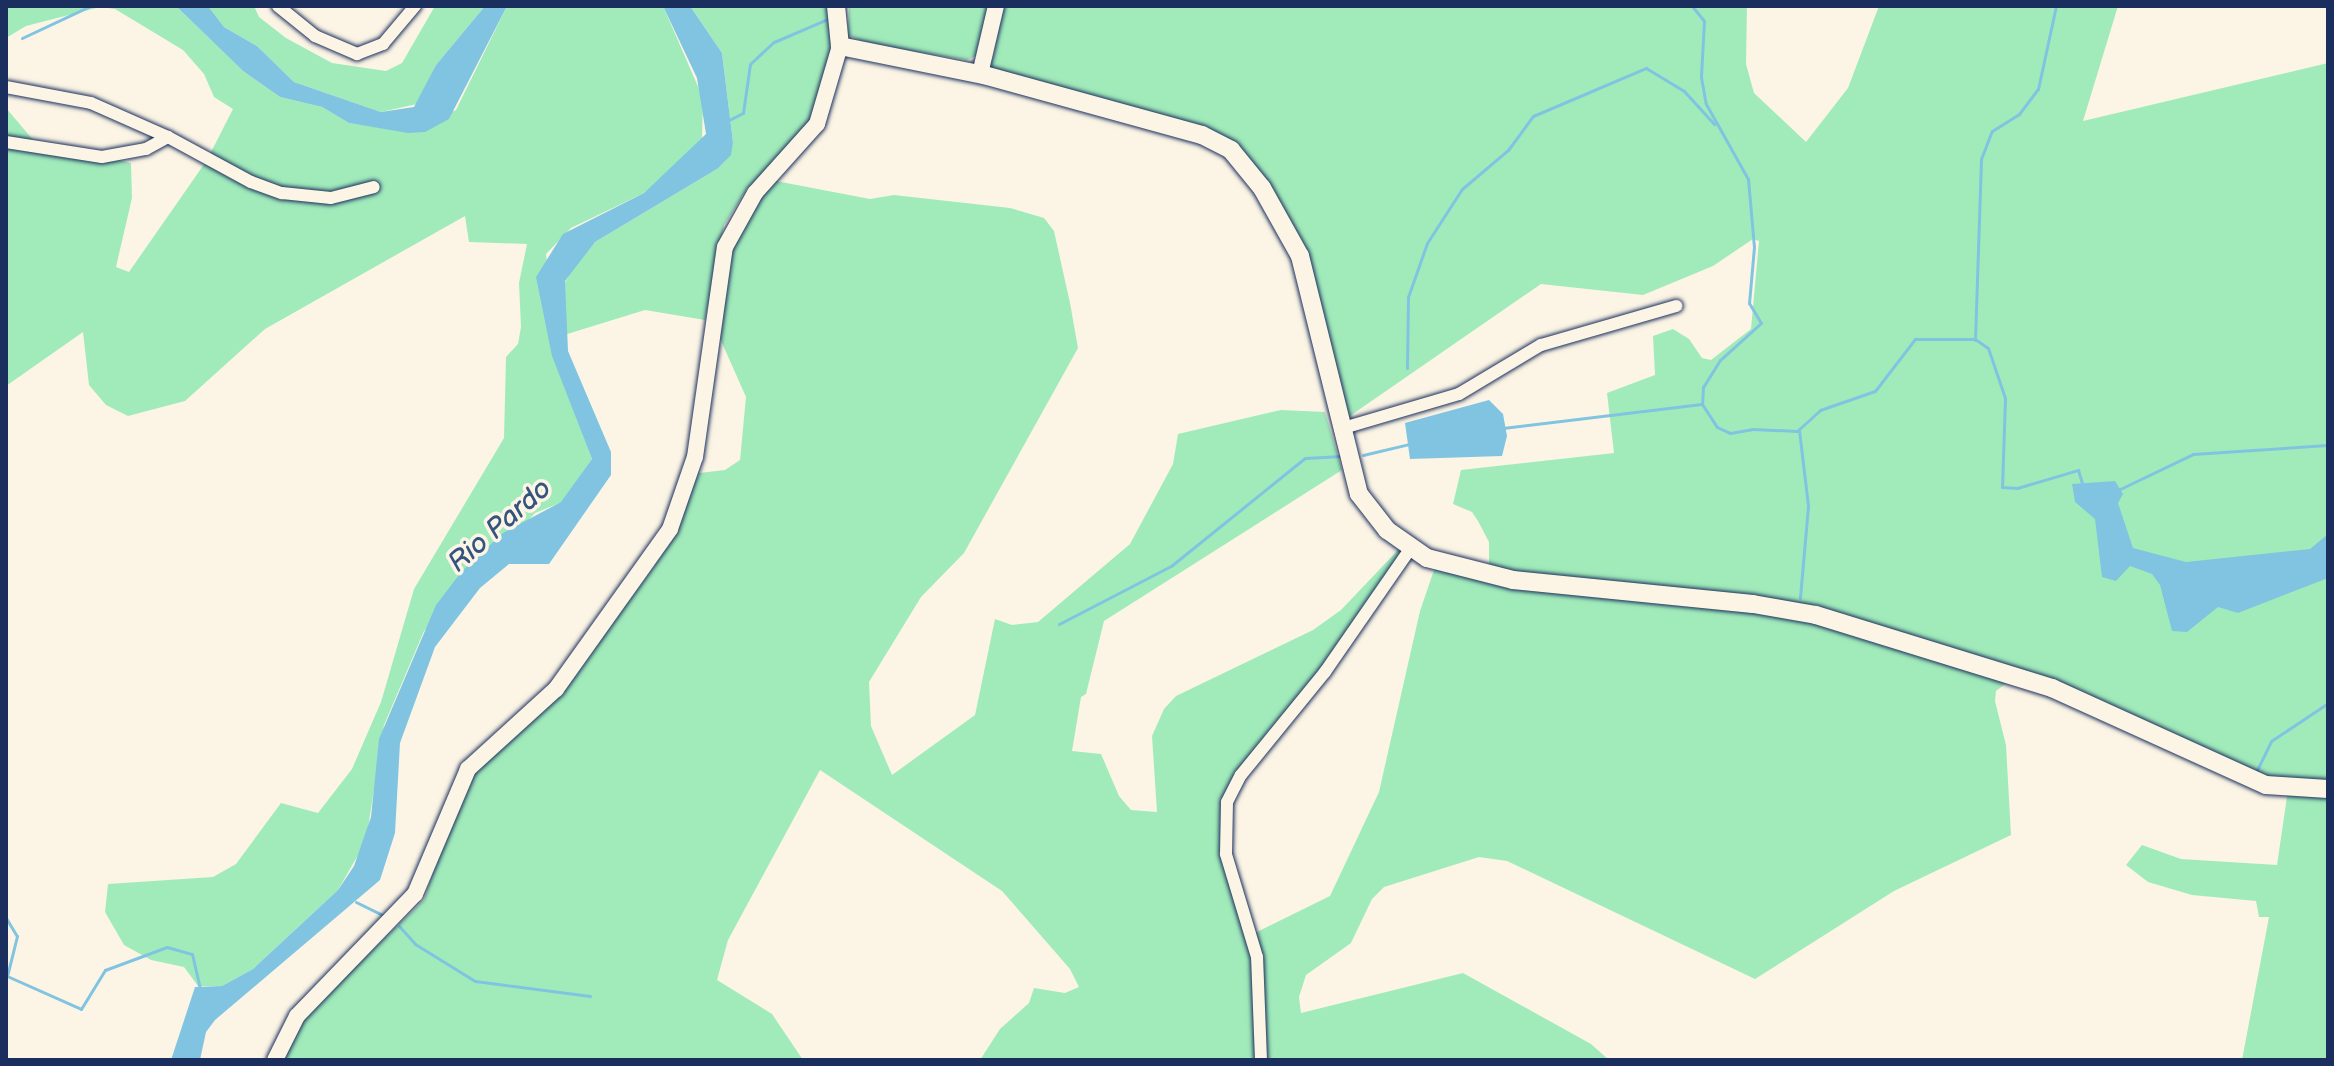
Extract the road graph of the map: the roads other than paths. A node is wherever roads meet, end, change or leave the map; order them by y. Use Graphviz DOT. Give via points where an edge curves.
graph roads {
  1 [pos="278,6"];
  2 [pos="836,6"];
  3 [pos="996,6"];
  4 [pos="413,7"];
  5 [pos="840,46"];
  6 [pos="980,74"];
  7 [pos="6,87"];
  8 [pos="168,137"];
  9 [pos="6,142"];
  10 [pos="374,187"];
  11 [pos="1676,306"];
  12 [pos="1340,429"];
  13 [pos="1411,548"];
  14 [pos="2328,789"];
  15 [pos="275,1060"];
  16 [pos="1261,1060"];
  1 -- 4 [label="street" via="315,36 357,54 383,44"];
  2 -- 5 [label="main road"];
  3 -- 6 [label="street"];
  5 -- 6 [label="main road"];
  5 -- 15 [label="street" via="817,124 755,193 725,247 695,457 670,529 556,689 468,769 415,894 297,1016"];
  6 -- 12 [label="main road" via="1202,135 1239,157 1300,256"];
  7 -- 8 [label="street" via="100,106"];
  8 -- 9 [label="street" via="146,149 102,157"];
  8 -- 10 [label="street" via="282,193 331,198"];
  11 -- 12 [label="street" via="1541,345 1459,394"];
  12 -- 13 [label="main road" via="1365,505"];
  13 -- 14 [label="main road" via="1427,558 1513,580 1816,615 2052,688 2255,782"];
  13 -- 16 [label="street" via="1325,672 1241,775 1227,802 1226,854 1257,957"];
}
